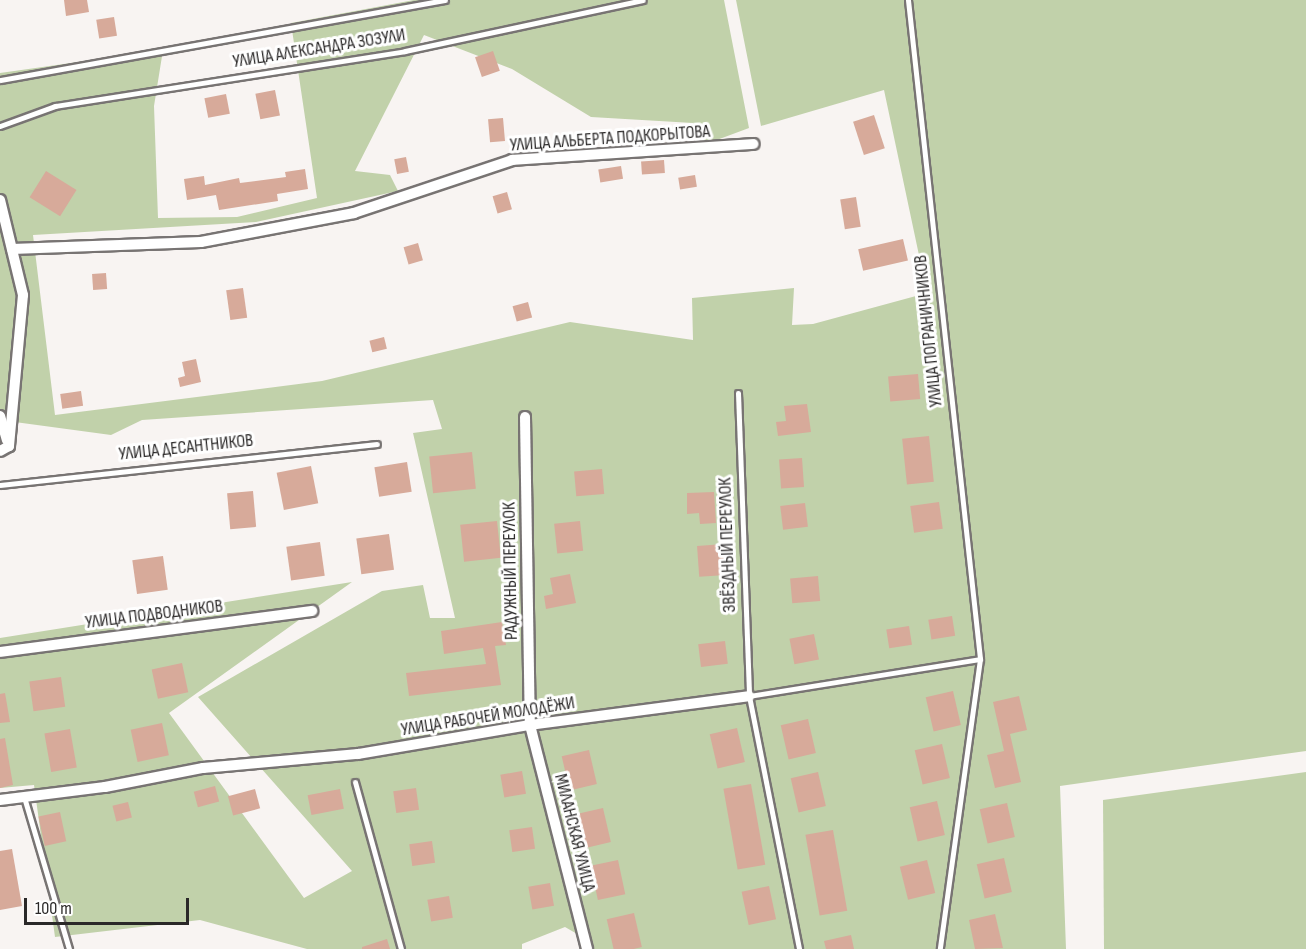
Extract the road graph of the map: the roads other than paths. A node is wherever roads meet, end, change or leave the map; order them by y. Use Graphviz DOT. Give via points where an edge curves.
graph roads {
  1 [pos="445,0"];
  2 [pos="643,0"];
  3 [pos="908,0"];
  4 [pos="0,80"];
  5 [pos="0,126"];
  6 [pos="753,144"];
  7 [pos="0,200"];
  8 [pos="12,249"];
  9 [pos="738,393"];
  10 [pos="0,416"];
  11 [pos="525,417"];
  12 [pos="376,444"];
  13 [pos="5,448"];
  14 [pos="0,485"];
  15 [pos="312,611"];
  16 [pos="0,652"];
  17 [pos="980,659"];
  18 [pos="749,696"];
  19 [pos="530,725"];
  20 [pos="356,782"];
  21 [pos="24,797"];
  22 [pos="0,800"];
  23 [pos="69,949"];
  24 [pos="401,949"];
  25 [pos="587,949"];
  26 [pos="799,949"];
  27 [pos="940,949"];
  1 -- 4 [label="lane"];
  2 -- 5 [label="lane, УЛИЦА АЛЕКСАНДРА ЗОЗУЛИ" via="405,51 55,106"];
  3 -- 17 [label="lane, УЛИЦА ПОГРАНИЧНИКОВ"];
  6 -- 8 [label="street, УЛИЦА АЛЬБЕРТА ПОДКОРЫТОВА" via="512,160 354,213 201,242"];
  7 -- 8 [label="street"];
  8 -- 13 [label="street" via="23,295"];
  9 -- 18 [label="lane, ЗВЁЗДНЫЙ ПЕРЕУЛОК"];
  10 -- 13 [label="street"];
  11 -- 19 [label="street, РАДУЖНЫЙ ПЕРЕУЛОК"];
  12 -- 14 [label="lane, УЛИЦА ДЕСАНТНИКОВ"];
  15 -- 16 [label="street, УЛИЦА ПОДВОДНИКОВ"];
  17 -- 18 [label="lane, УЛИЦА РАБОЧЕЙ МОЛОДЁЖИ"];
  17 -- 27 [label="lane, УЛИЦА ПОГРАНИЧНИКОВ"];
  18 -- 19 [label="street, УЛИЦА РАБОЧЕЙ МОЛОДЁЖИ"];
  18 -- 26 [label="lane, ЗВЁЗДНЫЙ ПЕРЕУЛОК"];
  19 -- 21 [label="street, УЛИЦА РАБОЧЕЙ МОЛОДЁЖИ" via="358,754 203,768 105,788"];
  19 -- 25 [label="street, МИЛАНСКАЯ УЛИЦА"];
  20 -- 24 [label="lane"];
  21 -- 22 [label="street, УЛИЦА РАБОЧЕЙ МОЛОДЁЖИ"];
  21 -- 23 [label="lane"];
}
